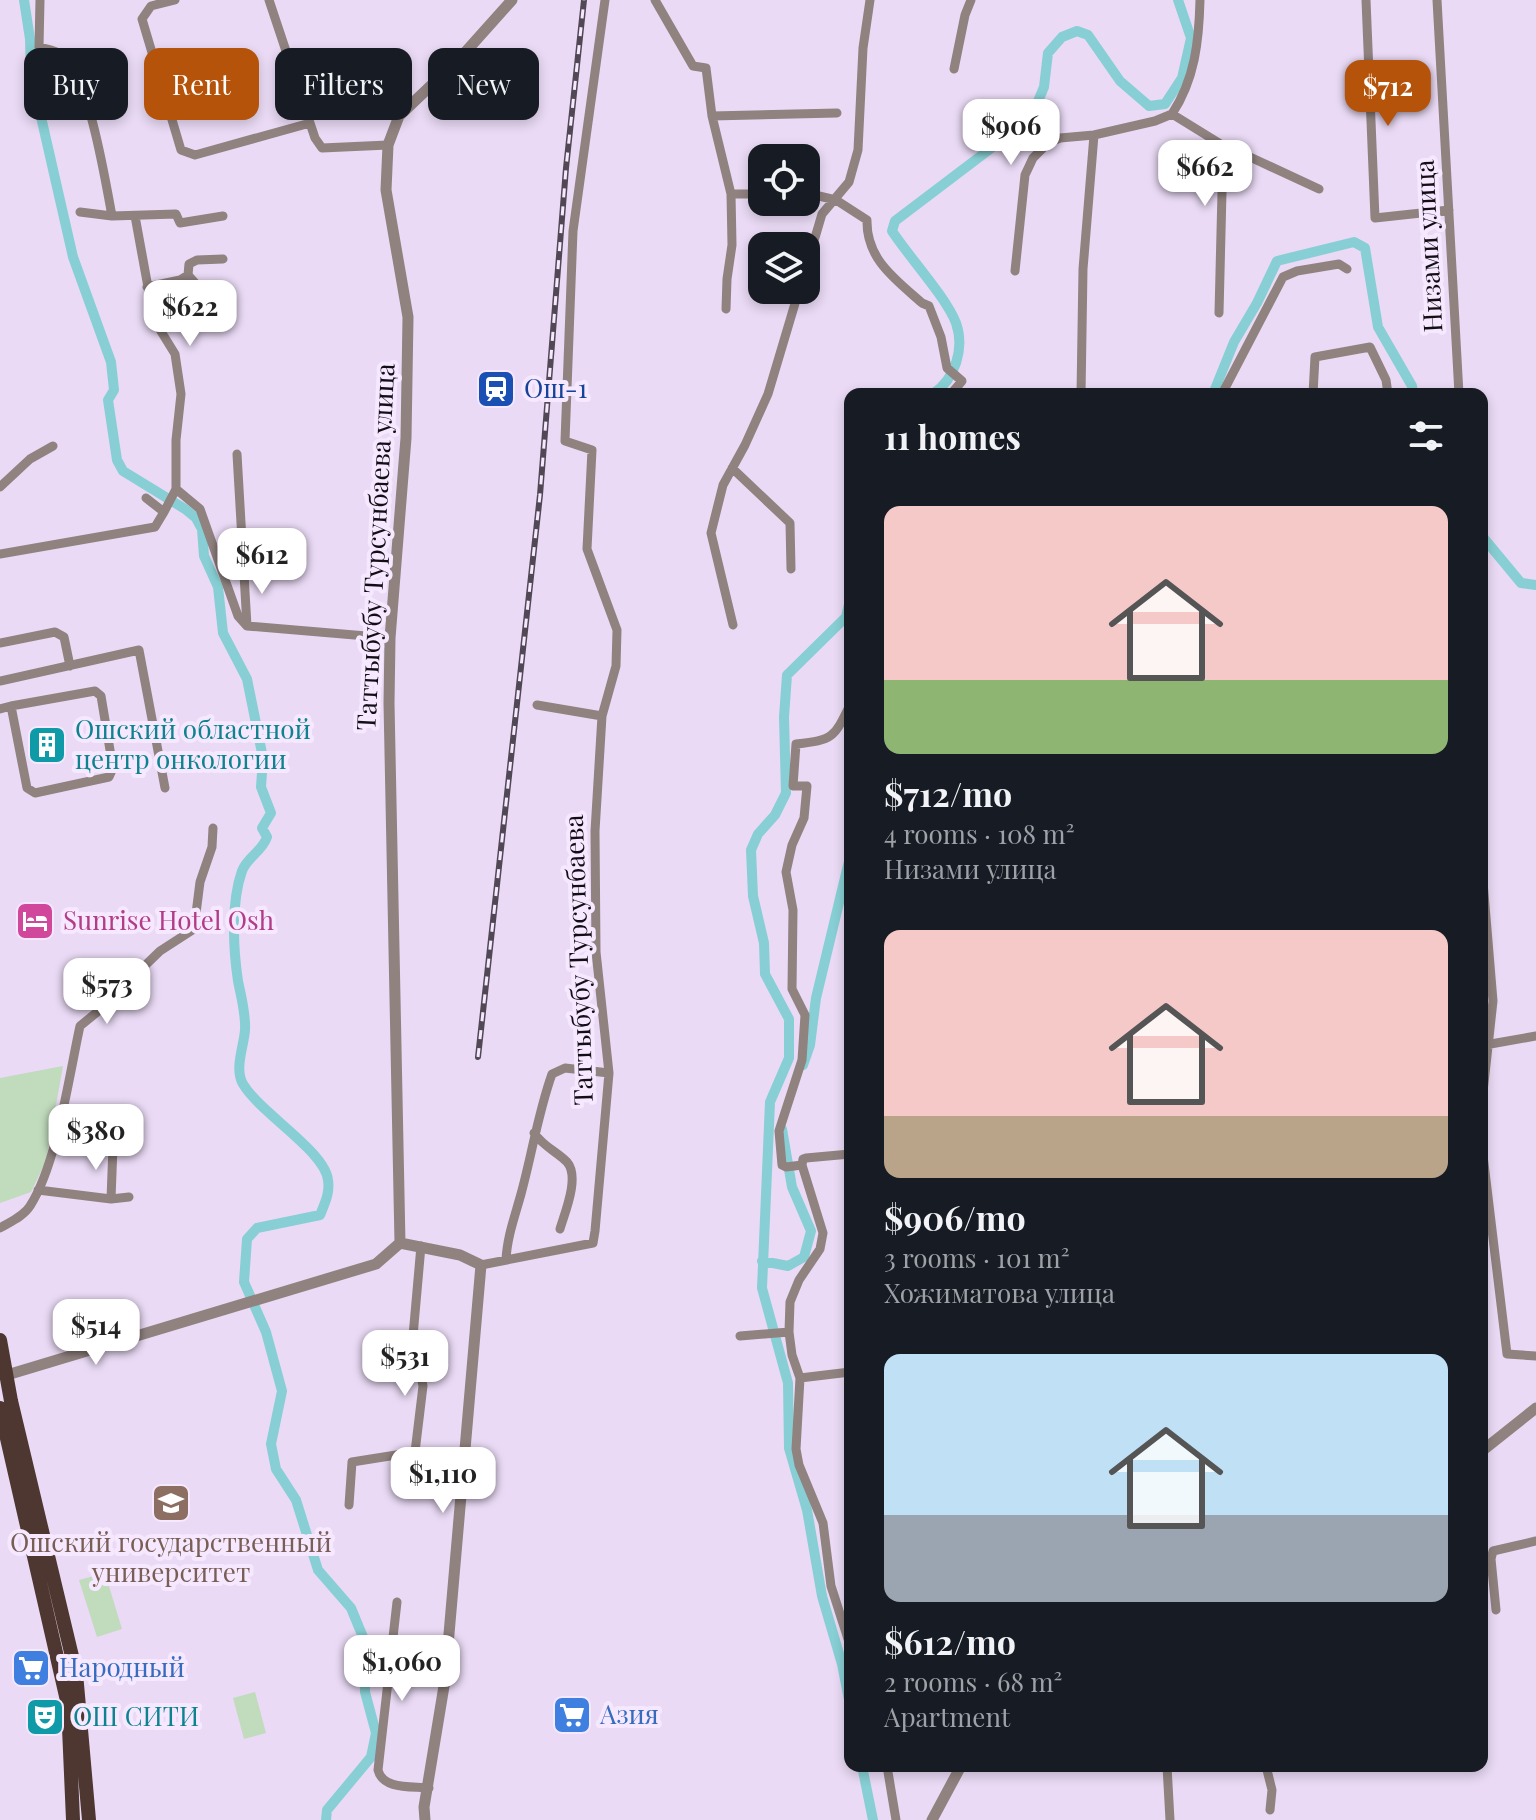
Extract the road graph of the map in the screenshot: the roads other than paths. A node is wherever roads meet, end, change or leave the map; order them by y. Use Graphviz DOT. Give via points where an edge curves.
graph roads {
  1 [pos="40,0"];
  2 [pos="175,0"];
  3 [pos="269,0"];
  4 [pos="512,0"];
  5 [pos="605,0"];
  6 [pos="655,0"];
  7 [pos="870,0"];
  8 [pos="971,0"];
  9 [pos="1200,0"];
  10 [pos="1366,0"];
  11 [pos="1437,0"];
  12 [pos="954,69"];
  13 [pos="837,113"];
  14 [pos="1172,114"];
  15 [pos="712,116"];
  16 [pos="310,123"];
  17 [pos="1094,135"];
  18 [pos="388,145"];
  19 [pos="1223,152"];
  20 [pos="1319,189"];
  21 [pos="731,194"];
  22 [pos="748,194"];
  23 [pos="820,196"];
  24 [pos="836,200"];
  25 [pos="1449,210"];
  26 [pos="80,212"];
  27 [pos="112,216"];
  28 [pos="135,216"];
  29 [pos="223,216"];
  30 [pos="817,232"];
  31 [pos="223,259"];
  32 [pos="1347,269"];
  33 [pos="1015,271"];
  34 [pos="188,275"];
  35 [pos="147,287"];
  36 [pos="795,304"];
  37 [pos="726,309"];
  38 [pos="1219,313"];
  39 [pos="198,322"];
  40 [pos="956,388"];
  41 [pos="1081,388"];
  42 [pos="1225,388"];
  43 [pos="1313,388"];
  44 [pos="1387,388"];
  45 [pos="1459,388"];
  46 [pos="53,446"];
  47 [pos="237,454"];
  48 [pos="732,468"];
  49 [pos="0,487"];
  50 [pos="174,492"];
  51 [pos="146,498"];
  52 [pos="165,508"];
  53 [pos="0,554"];
  54 [pos="791,569"];
  55 [pos="733,625"];
  56 [pos="247,626"];
  57 [pos="390,638"];
  58 [pos="0,643"];
  59 [pos="70,666"];
  60 [pos="0,681"];
  61 [pos="537,705"];
  62 [pos="11,706"];
  63 [pos="0,709"];
  64 [pos="602,716"];
  65 [pos="844,718"];
  66 [pos="165,788"];
  67 [pos="213,828"];
  68 [pos="1488,941"];
  69 [pos="1488,1028"];
  70 [pos="1536,1036"];
  71 [pos="1488,1044"];
  72 [pos="609,1073"];
  73 [pos="534,1133"];
  74 [pos="113,1146"];
  75 [pos="844,1155"];
  76 [pos="794,1166"];
  77 [pos="38,1190"];
  78 [pos="129,1197"];
  79 [pos="1488,1197"];
  80 [pos="111,1199"];
  81 [pos="0,1228"];
  82 [pos="560,1229"];
  83 [pos="400,1243"];
  84 [pos="421,1246"];
  85 [pos="506,1260"];
  86 [pos="481,1265"];
  87 [pos="786,1333"];
  88 [pos="740,1336"];
  89 [pos="0,1340"];
  90 [pos="1536,1356"];
  91 [pos="844,1373"];
  92 [pos="3,1375"];
  93 [pos="800,1378"];
  94 [pos="0,1408"];
  95 [pos="1536,1408"];
  96 [pos="1488,1446"];
  97 [pos="349,1505"];
  98 [pos="1536,1541"];
  99 [pos="397,1602"];
  100 [pos="1496,1610"];
  101 [pos="844,1626"];
  102 [pos="888,1772"];
  103 [pos="958,1772"];
  104 [pos="1167,1772"];
  105 [pos="1268,1772"];
  106 [pos="429,1788"];
  107 [pos="1270,1810"];
  108 [pos="73,1820"];
  109 [pos="89,1820"];
  110 [pos="425,1820"];
  111 [pos="896,1820"];
  112 [pos="932,1820"];
  113 [pos="1170,1820"];
  1 -- 27 [label="street" via="39,47 63,55 77,73"];
  2 -- 16 [label="street" via="151,6 142,19 181,150 195,155"];
  3 -- 16 [label="street"];
  4 -- 18 [label="street, Таттыбубу Турсунбаева улица" via="399,116"];
  5 -- 64 [label="street, Таттыбубу Турсунбаева" via="573,231 565,396 565,441 592,450 587,549 617,630 616,666"];
  6 -- 15 [label="street" via="693,66 706,68"];
  7 -- 24 [label="street" via="858,150 849,182"];
  8 -- 12 [label="street"];
  9 -- 14 [label="street" via="1194,67"];
  10 -- 25 [label="street" via="1375,218"];
  11 -- 25 [label="street, Низами улица"];
  13 -- 15 [label="street"];
  14 -- 17 [label="street"];
  14 -- 19 [label="street" via="1219,143"];
  15 -- 21 [label="street"];
  16 -- 18 [label="street" via="322,148"];
  17 -- 33 [label="street" via="1060,138 1033,158 1025,175"];
  17 -- 41 [label="street" via="1083,269"];
  18 -- 57 [label="street, Таттыбубу Турсунбаева улица" via="386,190 408,317 406,438"];
  19 -- 20 [label="street" via="1250,157"];
  19 -- 38 [label="street"];
  21 -- 22 [label="street"];
  21 -- 37 [label="street"];
  23 -- 24 [label="street"];
  24 -- 30 [label="street" via="822,214"];
  24 -- 40 [label="street" via="867,220 867,238 883,268 929,306 947,368 962,381"];
  25 -- 45 [label="street, Низами улица"];
  26 -- 27 [label="street"];
  27 -- 28 [label="street"];
  28 -- 29 [label="street" via="176,214 180,223"];
  28 -- 35 [label="street"];
  31 -- 34 [label="street" via="197,260 189,264"];
  32 -- 42 [label="street" via="1339,264 1283,277"];
  34 -- 35 [label="street"];
  34 -- 39 [label="street" via="196,284"];
  35 -- 50 [label="street" via="154,320 175,354 181,394"];
  36 -- 48 [label="street" via="768,394"];
  43 -- 44 [label="street" via="1315,357 1370,347"];
  46 -- 49 [label="street"];
  47 -- 56 [label="street"];
  48 -- 54 [label="street" via="790,523"];
  48 -- 55 [label="street" via="711,533"];
  50 -- 52 [label="street"];
  50 -- 56 [label="street" via="200,509 238,616"];
  51 -- 52 [label="street"];
  52 -- 53 [label="street" via="155,527 145,531"];
  56 -- 57 [label="street"];
  57 -- 83 [label="street, Таттыбубу Турсунбаева улица"];
  58 -- 59 [label="street" via="55,632 64,637"];
  59 -- 60 [label="street"];
  59 -- 66 [label="street" via="139,650"];
  61 -- 64 [label="street"];
  62 -- 62 [label="street" via="95,691 101,696 113,768 109,777 35,793 27,788"];
  62 -- 63 [label="street"];
  64 -- 72 [label="street, Таттыбубу Турсунбаева" via="595,831 596,952"];
  65 -- 76 [label="street" via="826,741 796,744 793,786 807,786 804,818 786,872 793,910 792,989 805,1015 802,1060 779,1131 782,1165"];
  67 -- 77 [label="street" via="194,929 160,951 80,1026"];
  68 -- 69 [label="street" via="1493,1001"];
  70 -- 71 [label="street"];
  72 -- 73 [label="street" via="557,1069"];
  72 -- 85 [label="street, Таттыбубу Турсунбаева" via="593,1243"];
  73 -- 82 [label="street" via="572,1171"];
  73 -- 85 [label="street"];
  74 -- 80 [label="street"];
  75 -- 76 [label="street" via="806,1158"];
  76 -- 87 [label="street" via="807,1188 823,1240 793,1291"];
  77 -- 80 [label="street"];
  77 -- 81 [label="street" via="28,1209"];
  78 -- 80 [label="street"];
  79 -- 90 [label="street" via="1507,1354"];
  83 -- 84 [label="street"];
  83 -- 92 [label="street" via="376,1264"];
  84 -- 86 [label="street"];
  84 -- 97 [label="street" via="413,1336 423,1386 415,1452 352,1462"];
  85 -- 86 [label="street, Таттыбубу Турсунбаева"];
  86 -- 106 [label="street" via="445,1680"];
  87 -- 88 [label="street"];
  87 -- 93 [label="street"];
  89 -- 92 [label="main road"];
  91 -- 93 [label="street"];
  92 -- 109 [label="main road" via="76,1673"];
  93 -- 101 [label="street" via="796,1449 823,1523 831,1586"];
  94 -- 108 [label="main road" via="68,1705"];
  95 -- 96 [label="street"];
  98 -- 100 [label="street" via="1493,1551"];
  99 -- 106 [label="street" via="378,1770 386,1783"];
  102 -- 111 [label="street"];
  103 -- 112 [label="street"];
  104 -- 113 [label="street"];
  105 -- 107 [label="street"];
  106 -- 110 [label="street"];
}
